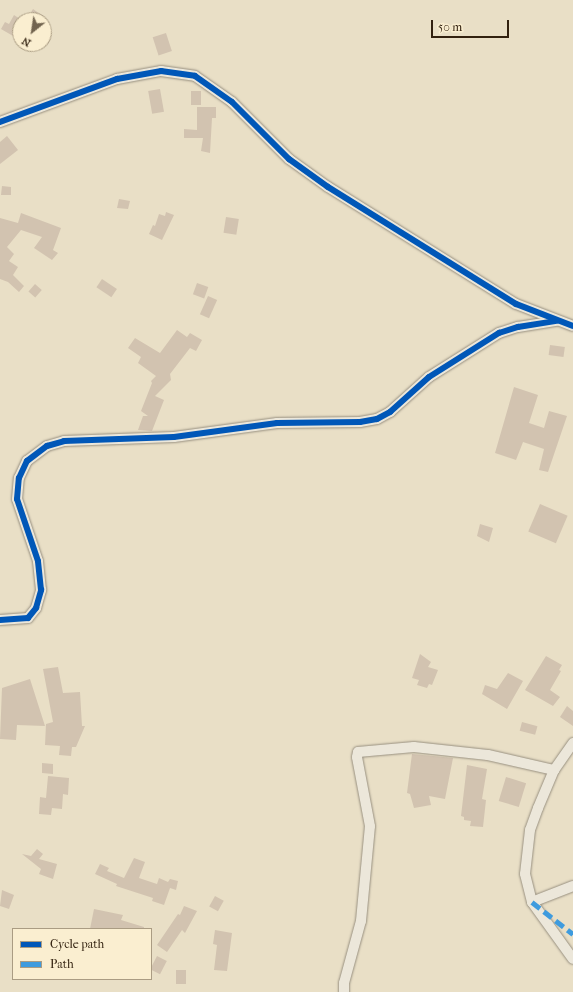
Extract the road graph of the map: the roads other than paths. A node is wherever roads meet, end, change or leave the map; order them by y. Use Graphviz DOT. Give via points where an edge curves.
graph roads {
  1 [pos="0,122"];
  2 [pos="556,320"];
  3 [pos="573,326"];
  4 [pos="0,620"];
  5 [pos="573,743"];
  6 [pos="554,770"];
  7 [pos="573,886"];
  8 [pos="532,902"];
  9 [pos="573,959"];
  10 [pos="344,992"];
  1 -- 2 [label="street" via="117,79 161,71 195,76 232,102 289,159 328,187 516,304"];
  2 -- 3 [label="street"];
  2 -- 4 [label="street" via="499,333 430,377 390,412 377,419 360,422 277,423 174,436 64,441 47,446 27,461 19,478 16,499 38,561 41,590 36,608 28,618"];
  5 -- 6 [label="street"];
  6 -- 8 [label="street" via="530,830 525,874"];
  6 -- 10 [label="street" via="488,755 414,747 358,752 356,757 370,826 361,921 344,983"];
  7 -- 8 [label="street"];
  8 -- 9 [label="street"];
}
